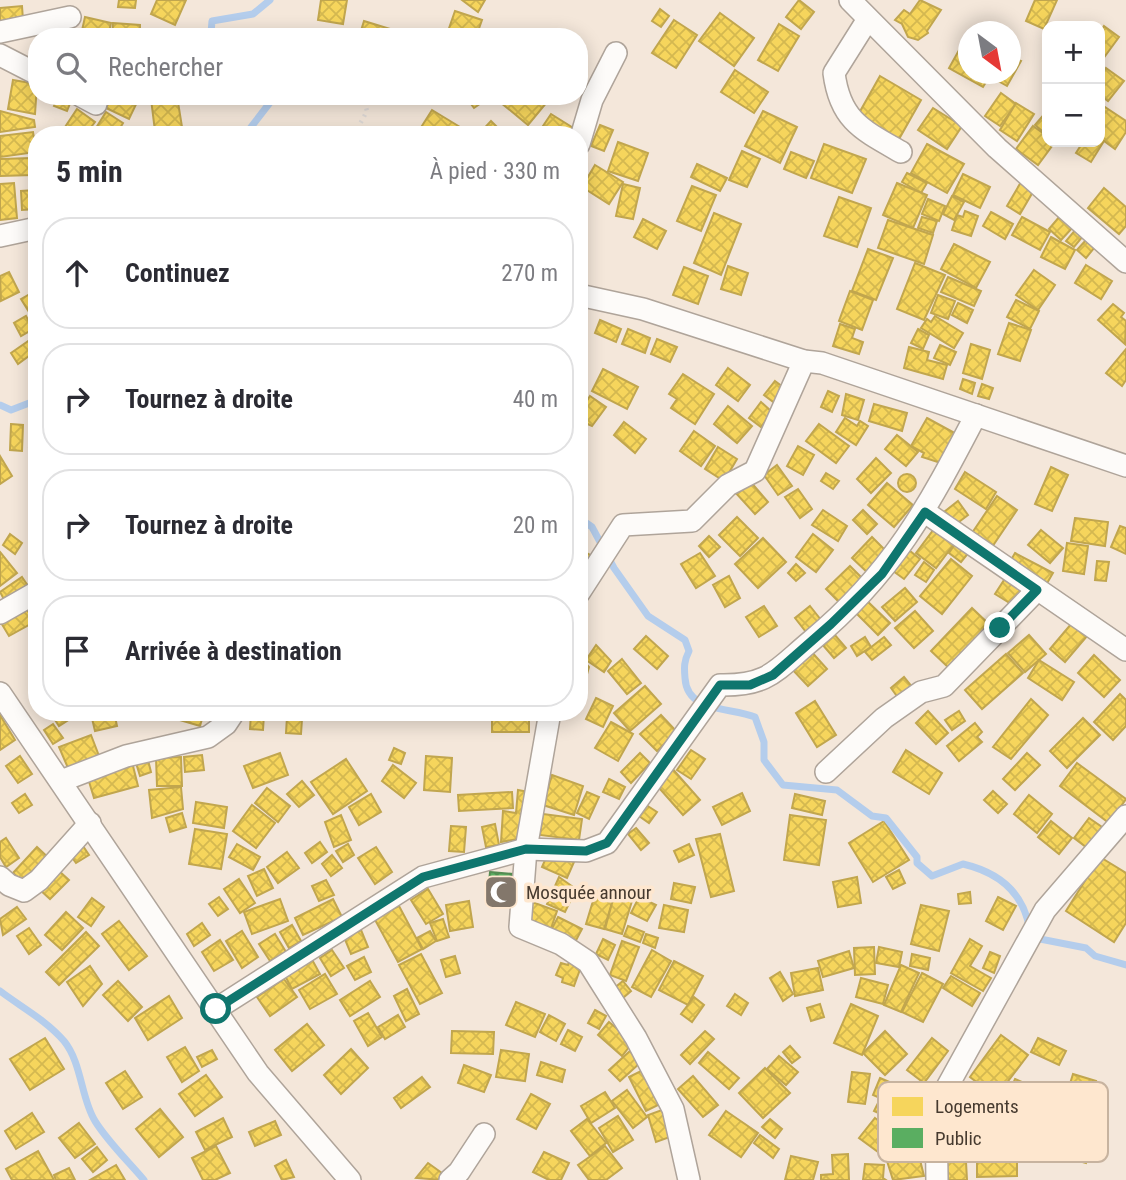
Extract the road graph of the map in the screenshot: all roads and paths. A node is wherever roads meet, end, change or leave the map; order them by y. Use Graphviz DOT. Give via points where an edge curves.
graph roads {
  1 [pos="849,0"];
  2 [pos="69,17"];
  3 [pos="868,19"];
  4 [pos="0,32"];
  5 [pos="616,52"];
  6 [pos="0,55"];
  7 [pos="28,69"];
  8 [pos="365,105"];
  9 [pos="359,126"];
  10 [pos="584,126"];
  11 [pos="901,152"];
  12 [pos="28,230"];
  13 [pos="0,236"];
  14 [pos="1126,262"];
  15 [pos="588,297"];
  16 [pos="804,361"];
  17 [pos="976,415"];
  18 [pos="1126,466"];
  19 [pos="925,512"];
  20 [pos="588,579"];
  21 [pos="1037,590"];
  22 [pos="28,598"];
  23 [pos="0,613"];
  24 [pos="1126,650"];
  25 [pos="0,693"];
  26 [pos="228,721"];
  27 [pos="548,721"];
  28 [pos="826,772"];
  29 [pos="61,781"];
  30 [pos="1126,816"];
  31 [pos="90,822"];
  32 [pos="526,849"];
  33 [pos="0,877"];
  34 [pos="216,1009"];
  35 [pos="950,1082"];
  36 [pos="484,1134"];
  37 [pos="937,1162"];
  38 [pos="350,1180"];
  39 [pos="450,1180"];
  40 [pos="690,1180"];
  41 [pos="937,1180"];
  1 -- 3 [label="street"];
  2 -- 4 [label="street"];
  3 -- 11 [label="street" via="834,74 837,100 864,131"];
  3 -- 14 [label="street" via="997,148"];
  5 -- 10 [label="street"];
  6 -- 7 [label="street"];
  8 -- 9 [label="path"];
  12 -- 13 [label="street"];
  15 -- 16 [label="street" via="643,309"];
  16 -- 17 [label="street"];
  16 -- 20 [label="street" via="755,471 728,485 692,520 623,525"];
  17 -- 18 [label="street"];
  17 -- 19 [label="street"];
  19 -- 21 [label="street"];
  19 -- 32 [label="street" via="882,574 773,675 750,685 720,685 607,843 586,851"];
  21 -- 24 [label="street"];
  21 -- 28 [label="street" via="944,686 921,692 884,718"];
  22 -- 23 [label="street"];
  25 -- 29 [label="street"];
  26 -- 29 [label="street" via="208,737 126,756"];
  27 -- 32 [label="street"];
  29 -- 31 [label="street"];
  30 -- 35 [label="street" via="1045,910"];
  31 -- 33 [label="street" via="24,891"];
  31 -- 34 [label="street"];
  32 -- 34 [label="street" via="423,877"];
  32 -- 40 [label="street" via="520,927 561,944 588,962 674,1109"];
  34 -- 38 [label="street" via="258,1073"];
  36 -- 39 [label="street"];
  37 -- 41 [label="street"];
}
